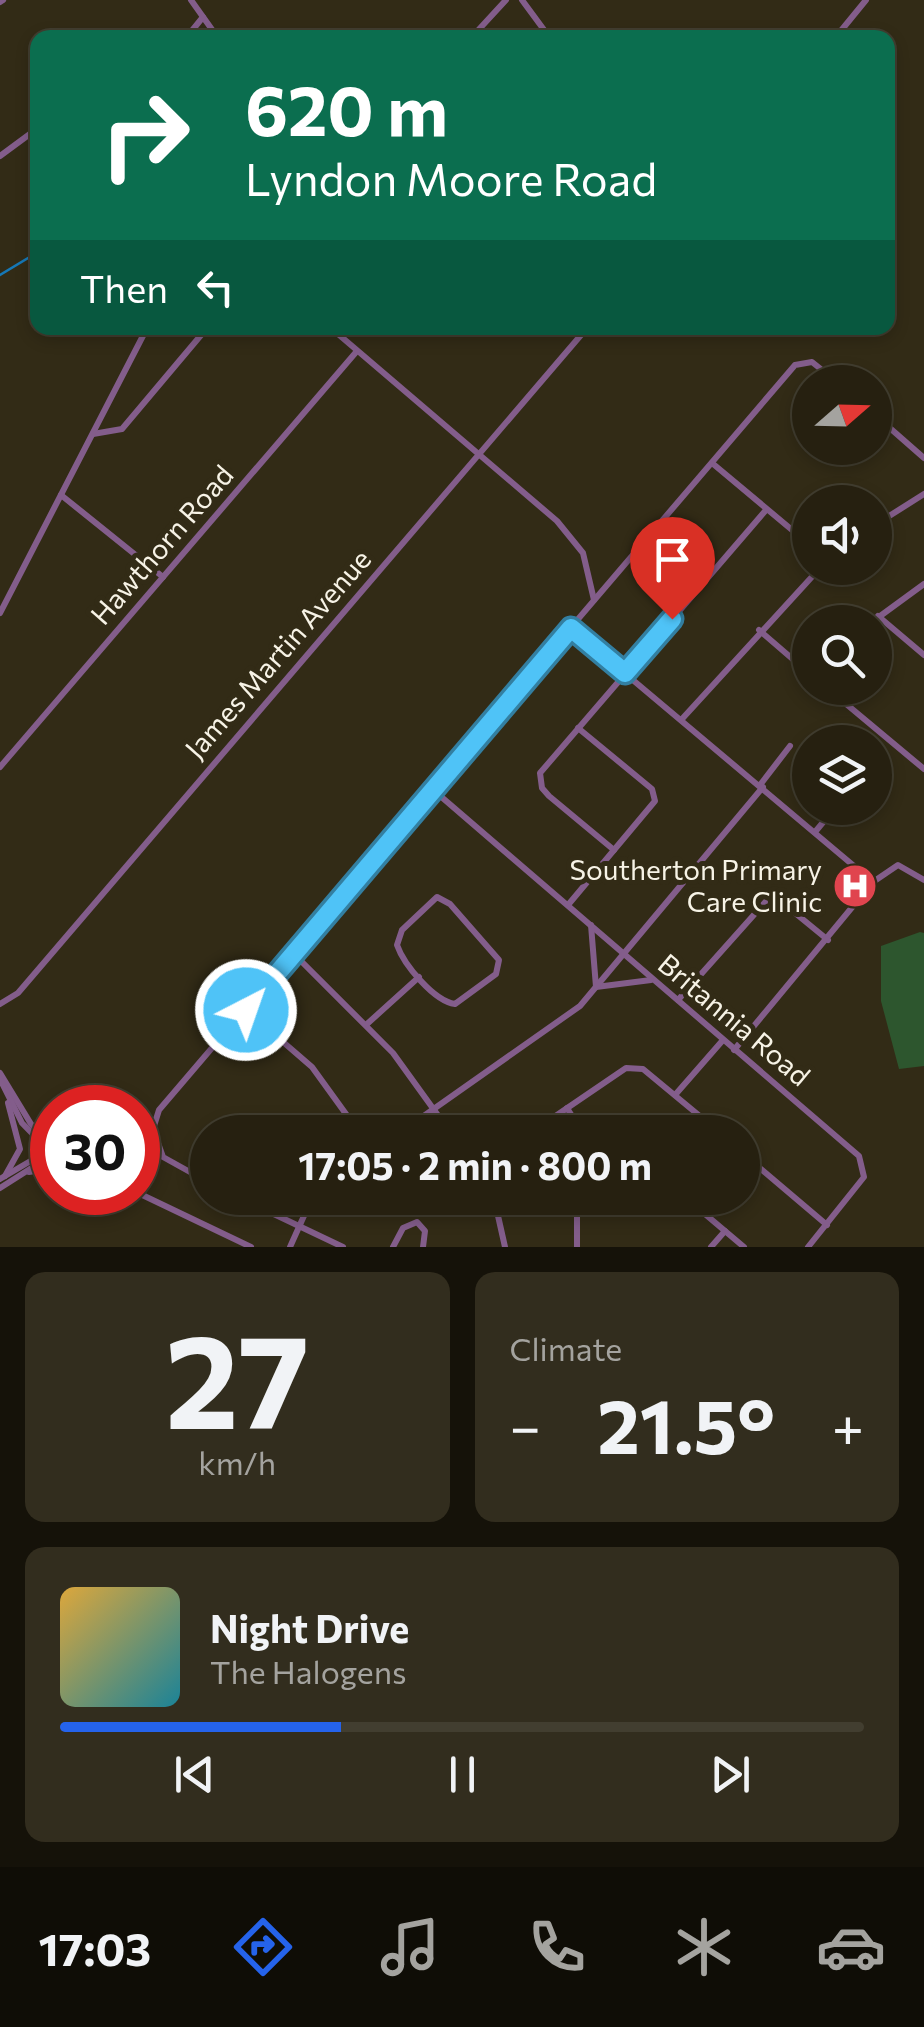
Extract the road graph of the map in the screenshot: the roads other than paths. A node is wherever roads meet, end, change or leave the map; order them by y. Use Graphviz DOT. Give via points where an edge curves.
graph roads {
  1 [pos="191,0"];
  2 [pos="506,0"];
  3 [pos="522,0"];
  4 [pos="866,0"];
  5 [pos="204,17"];
  6 [pos="193,30"];
  7 [pos="213,30"];
  8 [pos="478,30"];
  9 [pos="544,30"];
  10 [pos="842,30"];
  11 [pos="30,134"];
  12 [pos="0,156"];
  13 [pos="143,335"];
  14 [pos="201,335"];
  15 [pos="339,335"];
  16 [pos="581,335"];
  17 [pos="357,351"];
  18 [pos="792,369"];
  19 [pos="892,429"];
  20 [pos="93,434"];
  21 [pos="479,454"];
  22 [pos="924,458"];
  23 [pos="712,462"];
  24 [pos="924,494"];
  25 [pos="62,495"];
  26 [pos="766,510"];
  27 [pos="892,514"];
  28 [pos="792,531"];
  29 [pos="164,577"];
  30 [pos="924,584"];
  31 [pos="803,585"];
  32 [pos="594,601"];
  33 [pos="892,607"];
  34 [pos="0,613"];
  35 [pos="571,628"];
  36 [pos="759,630"];
  37 [pos="892,631"];
  38 [pos="924,655"];
  39 [pos="792,658"];
  40 [pos="625,673"];
  41 [pos="847,705"];
  42 [pos="682,719"];
  43 [pos="578,728"];
  44 [pos="790,746"];
  45 [pos="0,767"];
  46 [pos="924,769"];
  47 [pos="761,786"];
  48 [pos="430,788"];
  49 [pos="821,825"];
  50 [pos="815,832"];
  51 [pos="614,850"];
  52 [pos="924,880"];
  53 [pos="873,882"];
  54 [pos="568,905"];
  55 [pos="590,925"];
  56 [pos="828,940"];
  57 [pos="294,954"];
  58 [pos="622,954"];
  59 [pos="420,977"];
  60 [pos="652,980"];
  61 [pos="596,987"];
  62 [pos="678,1000"];
  63 [pos="0,1004"];
  64 [pos="246,1010"];
  65 [pos="367,1024"];
  66 [pos="722,1040"];
  67 [pos="734,1050"];
  68 [pos="0,1076"];
  69 [pos="6,1094"];
  70 [pos="674,1094"];
  71 [pos="566,1108"];
  72 [pos="434,1109"];
  73 [pos="347,1115"];
  74 [pos="425,1115"];
  75 [pos="438,1115"];
  76 [pos="556,1115"];
  77 [pos="571,1115"];
  78 [pos="699,1115"];
  79 [pos="30,1121"];
  80 [pos="30,1133"];
  81 [pos="30,1163"];
  82 [pos="30,1168"];
  83 [pos="760,1168"];
  84 [pos="30,1173"];
  85 [pos="190,1173"];
  86 [pos="23,1174"];
  87 [pos="2,1178"];
  88 [pos="0,1188"];
  89 [pos="160,1203"];
  90 [pos="275,1215"];
  91 [pos="304,1215"];
  92 [pos="498,1215"];
  93 [pos="577,1215"];
  94 [pos="706,1215"];
  95 [pos="827,1225"];
  96 [pos="298,1226"];
  97 [pos="725,1231"];
  98 [pos="251,1247"];
  99 [pos="290,1247"];
  100 [pos="343,1247"];
  101 [pos="392,1247"];
  102 [pos="423,1247"];
  103 [pos="505,1247"];
  104 [pos="577,1247"];
  105 [pos="712,1247"];
  106 [pos="744,1247"];
  107 [pos="808,1247"];
  1 -- 5 [label="street"];
  2 -- 8 [label="street"];
  3 -- 9 [label="street"];
  4 -- 10 [label="street"];
  5 -- 6 [label="street"];
  5 -- 7 [label="street"];
  11 -- 12 [label="street"];
  13 -- 20 [label="street"];
  14 -- 20 [label="street" via="122,429"];
  15 -- 17 [label="street"];
  16 -- 21 [label="street, James Martin Avenue"];
  17 -- 21 [label="street"];
  17 -- 29 [label="street, Hawthorn Road"];
  18 -- 23 [label="street"];
  19 -- 22 [label="street"];
  20 -- 25 [label="street"];
  21 -- 32 [label="street" via="584,553"];
  21 -- 63 [label="street, James Martin Avenue" via="18,993"];
  23 -- 26 [label="street"];
  23 -- 32 [label="street"];
  24 -- 27 [label="street"];
  25 -- 29 [label="street"];
  25 -- 34 [label="street"];
  26 -- 28 [label="street"];
  26 -- 40 [label="street"];
  29 -- 45 [label="street, Hawthorn Road"];
  30 -- 33 [label="street"];
  31 -- 36 [label="street"];
  32 -- 35 [label="street"];
  35 -- 40 [label="street"];
  35 -- 48 [label="street"];
  36 -- 39 [label="street"];
  36 -- 42 [label="street"];
  37 -- 38 [label="street"];
  40 -- 42 [label="street"];
  40 -- 43 [label="street"];
  41 -- 46 [label="street"];
  42 -- 47 [label="street"];
  43 -- 51 [label="street" via="539,781"];
  43 -- 51 [label="street" via="655,794"];
  44 -- 47 [label="street"];
  47 -- 50 [label="street"];
  47 -- 58 [label="street"];
  48 -- 54 [label="street, Britannia Road"];
  48 -- 57 [label="street"];
  49 -- 50 [label="street"];
  50 -- 53 [label="street"];
  51 -- 54 [label="street"];
  52 -- 53 [label="street" via="898,865"];
  53 -- 56 [label="street"];
  54 -- 55 [label="street, Britannia Road"];
  55 -- 58 [label="street, Britannia Road"];
  55 -- 61 [label="street"];
  56 -- 62 [label="street" via="778,899 768,899"];
  56 -- 67 [label="street"];
  57 -- 64 [label="street"];
  57 -- 65 [label="street"];
  58 -- 60 [label="street, Britannia Road"];
  58 -- 61 [label="street"];
  59 -- 59 [label="street" via="396,939 431,900 444,898 494,952 500,968 455,1004"];
  59 -- 65 [label="street"];
  60 -- 61 [label="street"];
  60 -- 62 [label="street, Britannia Road"];
  61 -- 72 [label="street" via="566,1018"];
  62 -- 66 [label="street, Britannia Road"];
  64 -- 73 [label="street" via="318,1073"];
  64 -- 85 [label="street" via="153,1124 158,1149"];
  65 -- 72 [label="street"];
  66 -- 67 [label="street, Britannia Road"];
  66 -- 70 [label="street"];
  67 -- 95 [label="street, Britannia Road" via="859,1156 866,1172"];
  68 -- 69 [label="street"];
  68 -- 79 [label="street"];
  69 -- 80 [label="street"];
  69 -- 87 [label="street" via="20,1149"];
  70 -- 71 [label="street" via="643,1068 626,1068"];
  70 -- 78 [label="street"];
  71 -- 76 [label="street"];
  71 -- 77 [label="street"];
  72 -- 74 [label="street"];
  72 -- 75 [label="street"];
  81 -- 87 [label="street"];
  82 -- 86 [label="street"];
  83 -- 95 [label="street"];
  84 -- 86 [label="street"];
  86 -- 88 [label="street"];
  89 -- 98 [label="street"];
  90 -- 96 [label="street"];
  91 -- 96 [label="street"];
  92 -- 103 [label="street"];
  93 -- 104 [label="street"];
  94 -- 97 [label="street"];
  95 -- 107 [label="street"];
  96 -- 99 [label="street"];
  96 -- 100 [label="street"];
  97 -- 105 [label="street"];
  97 -- 106 [label="street"];
  101 -- 102 [label="street" via="403,1228 416,1222 426,1231"];
}
